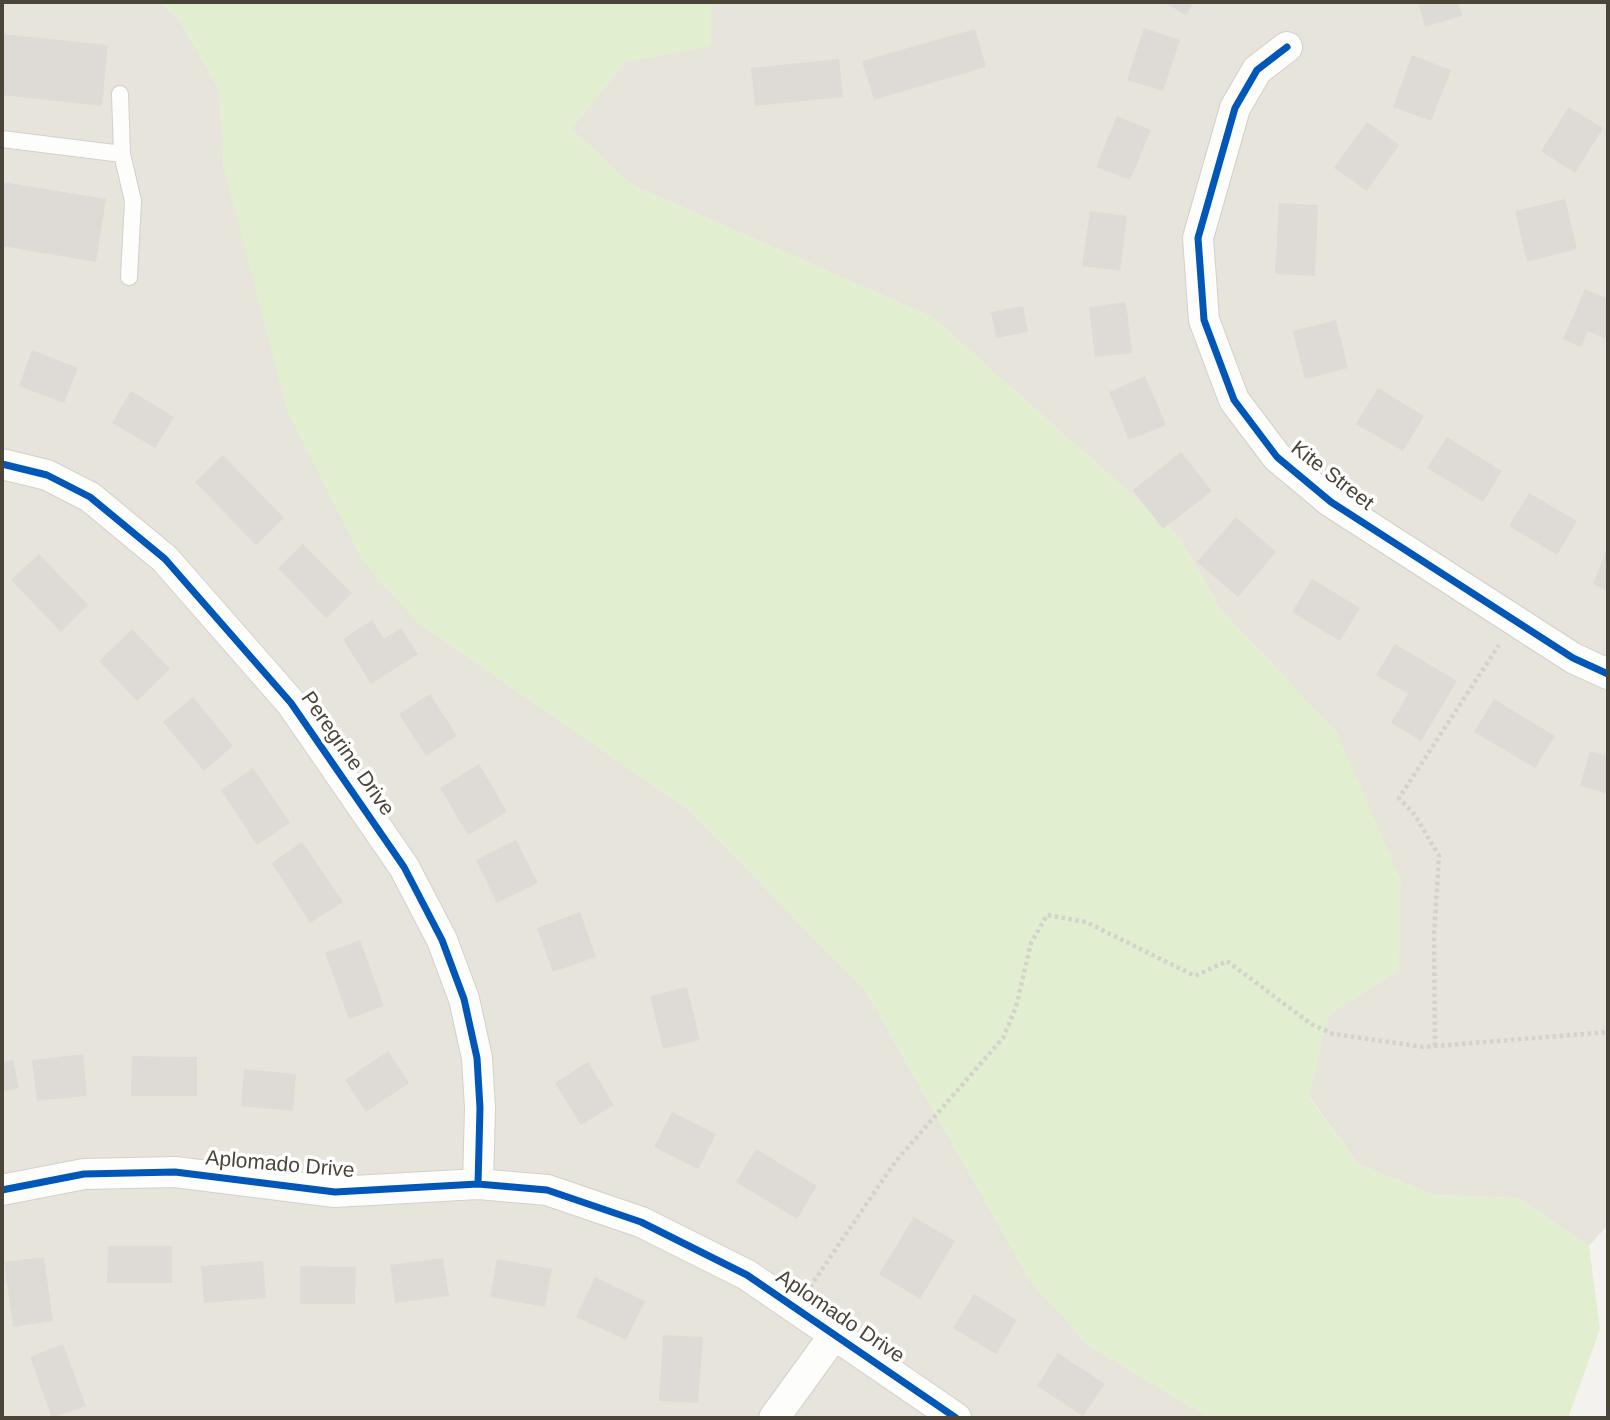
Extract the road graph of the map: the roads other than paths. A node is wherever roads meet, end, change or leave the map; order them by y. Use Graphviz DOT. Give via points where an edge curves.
graph roads {
  1 [pos="1287,47"];
  2 [pos="120,94"];
  3 [pos="2,139"];
  4 [pos="122,154"];
  5 [pos="129,277"];
  6 [pos="2,464"];
  7 [pos="1608,674"];
  8 [pos="478,1184"];
  9 [pos="2,1190"];
  10 [pos="835,1334"];
  11 [pos="774,1418"];
  12 [pos="956,1418"];
  1 -- 7 [label="street, Kite Street" via="1257,70 1235,108 1198,237 1204,320 1234,400 1277,457 1331,502 1573,659"];
  2 -- 4 [label="lane"];
  3 -- 4 [label="lane"];
  4 -- 5 [label="lane" via="134,201"];
  6 -- 8 [label="street, Peregrine Drive" via="47,475 90,497 165,559 291,703 404,867 442,940 464,999 477,1058"];
  8 -- 9 [label="street, Aplomado Drive" via="335,1192 149,1172 84,1174"];
  8 -- 10 [label="street, Aplomado Drive" via="547,1190 641,1222 747,1275"];
  10 -- 11 [label="street"];
  10 -- 12 [label="street, Aplomado Drive"];
}
